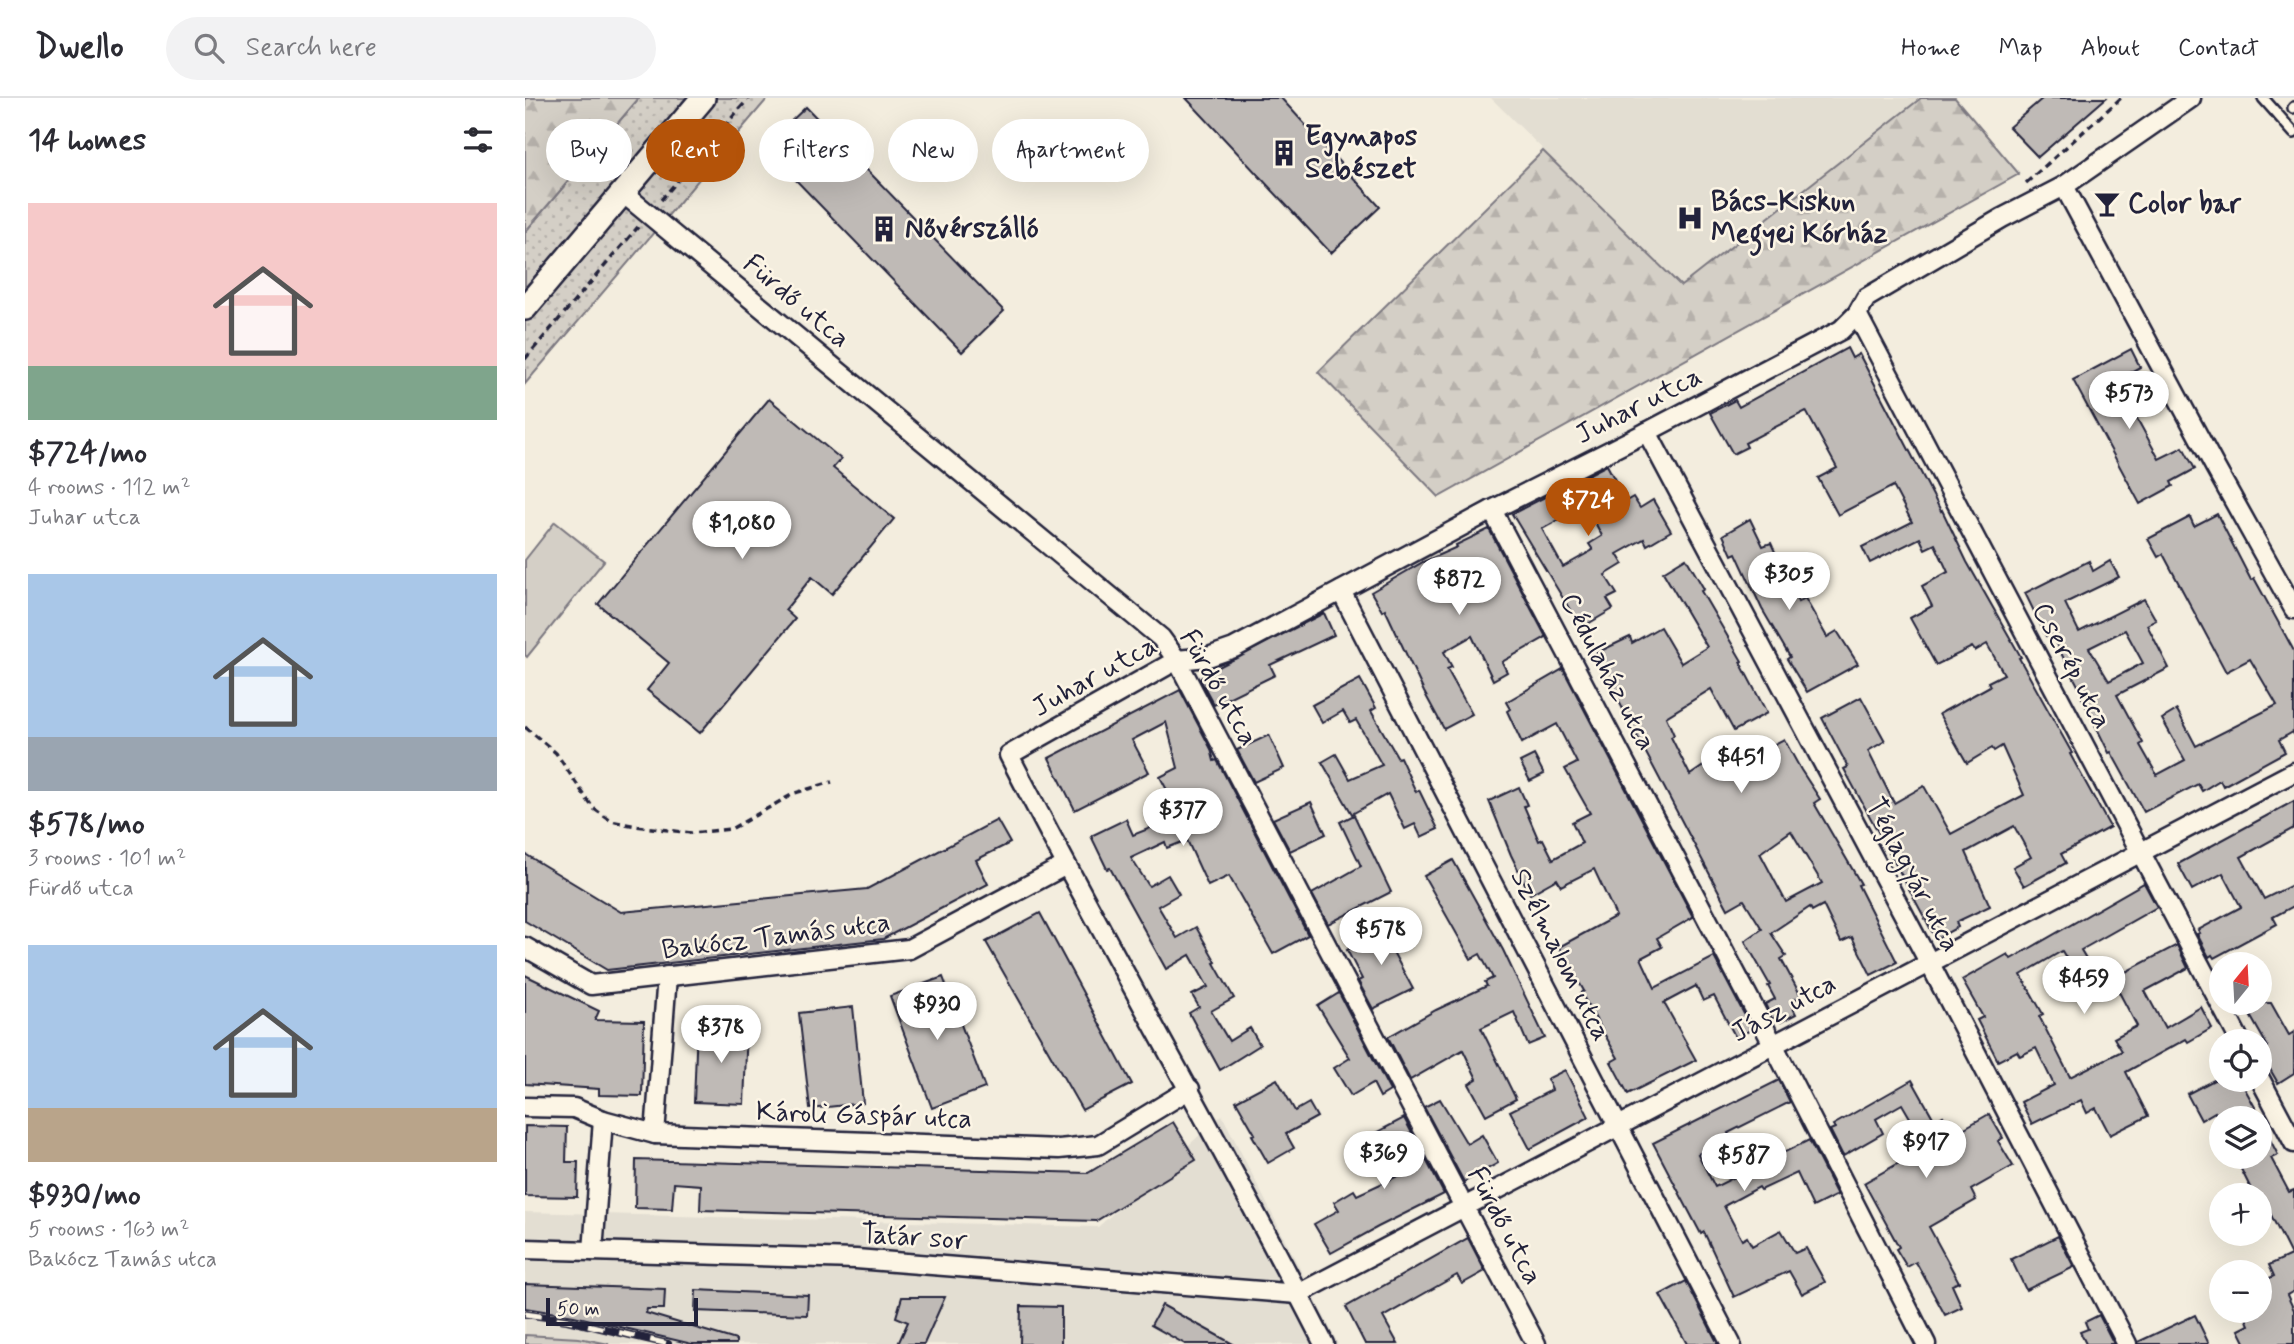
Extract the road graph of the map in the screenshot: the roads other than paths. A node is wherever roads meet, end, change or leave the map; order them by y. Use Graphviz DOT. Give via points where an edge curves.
graph roads {
  1 [pos="703,98"];
  2 [pos="2191,98"];
  3 [pos="2263,98"];
  4 [pos="2294,133"];
  5 [pos="2064,186"];
  6 [pos="623,193"];
  7 [pos="525,308"];
  8 [pos="1857,314"];
  9 [pos="1647,432"];
  10 [pos="1492,510"];
  11 [pos="1341,591"];
  12 [pos="2294,609"];
  13 [pos="1177,660"];
  14 [pos="2294,772"];
  15 [pos="2140,852"];
  16 [pos="1066,865"];
  17 [pos="525,947"];
  18 [pos="1929,962"];
  19 [pos="667,976"];
  20 [pos="2234,1029"];
  21 [pos="1773,1044"];
  22 [pos="1190,1089"];
  23 [pos="2267,1092"];
  24 [pos="525,1107"];
  25 [pos="603,1120"];
  26 [pos="1619,1126"];
  27 [pos="655,1134"];
  28 [pos="2294,1143"];
  29 [pos="1463,1207"];
  30 [pos="525,1249"];
  31 [pos="593,1251"];
  32 [pos="1299,1294"];
  33 [pos="1324,1344"];
  34 [pos="1536,1344"];
  35 [pos="1731,1344"];
  36 [pos="1926,1344"];
  37 [pos="2127,1344"];
  1 -- 6 [label="street"];
  2 -- 5 [label="street, Juhar utca"];
  3 -- 4 [label="lane"];
  5 -- 8 [label="street, Juhar utca" via="1866,298"];
  5 -- 12 [label="street"];
  6 -- 7 [label="street"];
  6 -- 13 [label="street, Fürdő utca" via="1161,638"];
  8 -- 9 [label="street, Juhar utca" via="1841,330"];
  8 -- 15 [label="street, Cserép utca"];
  9 -- 10 [label="street, Juhar utca"];
  9 -- 18 [label="street, Téglagyár utca"];
  10 -- 11 [label="street, Juhar utca"];
  10 -- 21 [label="street, Cédulaház utca"];
  11 -- 13 [label="street, Juhar utca" via="1234,648"];
  11 -- 26 [label="street, Szélmalom utca"];
  13 -- 16 [label="street, Juhar utca" via="1009,755"];
  13 -- 29 [label="street, Fürdő utca"];
  14 -- 15 [label="street, Jász utca"];
  15 -- 18 [label="street, Jász utca"];
  15 -- 20 [label="street, Cserép utca"];
  16 -- 19 [label="street, Bakócz Tamás utca" via="909,948"];
  16 -- 22 [label="street"];
  17 -- 19 [label="street, Bakócz Tamás utca" via="591,985"];
  18 -- 21 [label="street, Jász utca"];
  18 -- 37 [label="street, Téglagyár utca"];
  19 -- 27 [label="street"];
  21 -- 26 [label="street, Jász utca"];
  21 -- 36 [label="street, Cédulaház utca"];
  22 -- 27 [label="street, Károli Gáspár utca" via="1098,1145 1059,1149"];
  22 -- 32 [label="street"];
  23 -- 28 [label="street"];
  24 -- 25 [label="street, Károli Gáspár utca" via="573,1108"];
  25 -- 27 [label="street, Károli Gáspár utca"];
  25 -- 31 [label="street"];
  26 -- 29 [label="street, Jász utca"];
  26 -- 35 [label="street, Szélmalom utca"];
  29 -- 32 [label="street, Jász utca"];
  29 -- 34 [label="street, Fürdő utca"];
  30 -- 31 [label="street, Tatár sor"];
  31 -- 32 [label="street, Tatár sor" via="856,1259"];
  32 -- 33 [label="street"];
}
